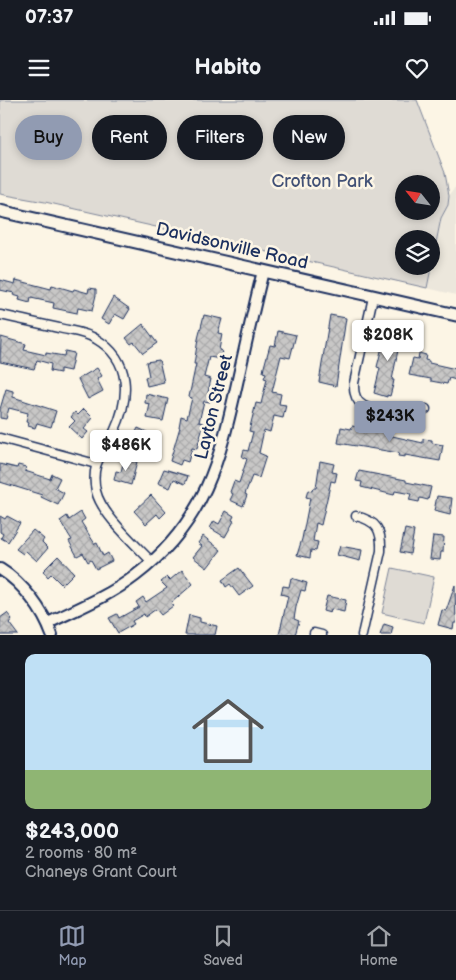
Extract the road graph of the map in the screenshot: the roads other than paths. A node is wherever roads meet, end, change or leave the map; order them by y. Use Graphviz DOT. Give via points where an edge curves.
graph roads {
  1 [pos="0,211"];
  2 [pos="262,271"];
  3 [pos="373,297"];
  4 [pos="0,315"];
  5 [pos="456,315"];
  6 [pos="426,409"];
  7 [pos="0,438"];
  8 [pos="96,464"];
  9 [pos="356,516"];
  10 [pos="152,562"];
  11 [pos="0,569"];
  12 [pos="48,623"];
  13 [pos="52,635"];
  14 [pos="362,635"];
  1 -- 2 [label="main road, Davidsonville Road"];
  2 -- 3 [label="main road, Davidsonville Road"];
  2 -- 10 [label="street, Layton Street" via="220,457 200,502 183,528"];
  3 -- 5 [label="main road, Davidsonville Road"];
  3 -- 6 [label="street" via="354,383 356,397 362,405 402,415"];
  4 -- 8 [label="street" via="81,333 95,338 115,355 126,384 125,400 113,434"];
  7 -- 8 [label="street"];
  8 -- 10 [label="street" via="95,484 100,503"];
  9 -- 14 [label="street" via="377,526 382,540"];
  10 -- 12 [label="street, Layton Street" via="112,592"];
  11 -- 12 [label="street" via="22,588"];
  12 -- 13 [label="street"];
}
